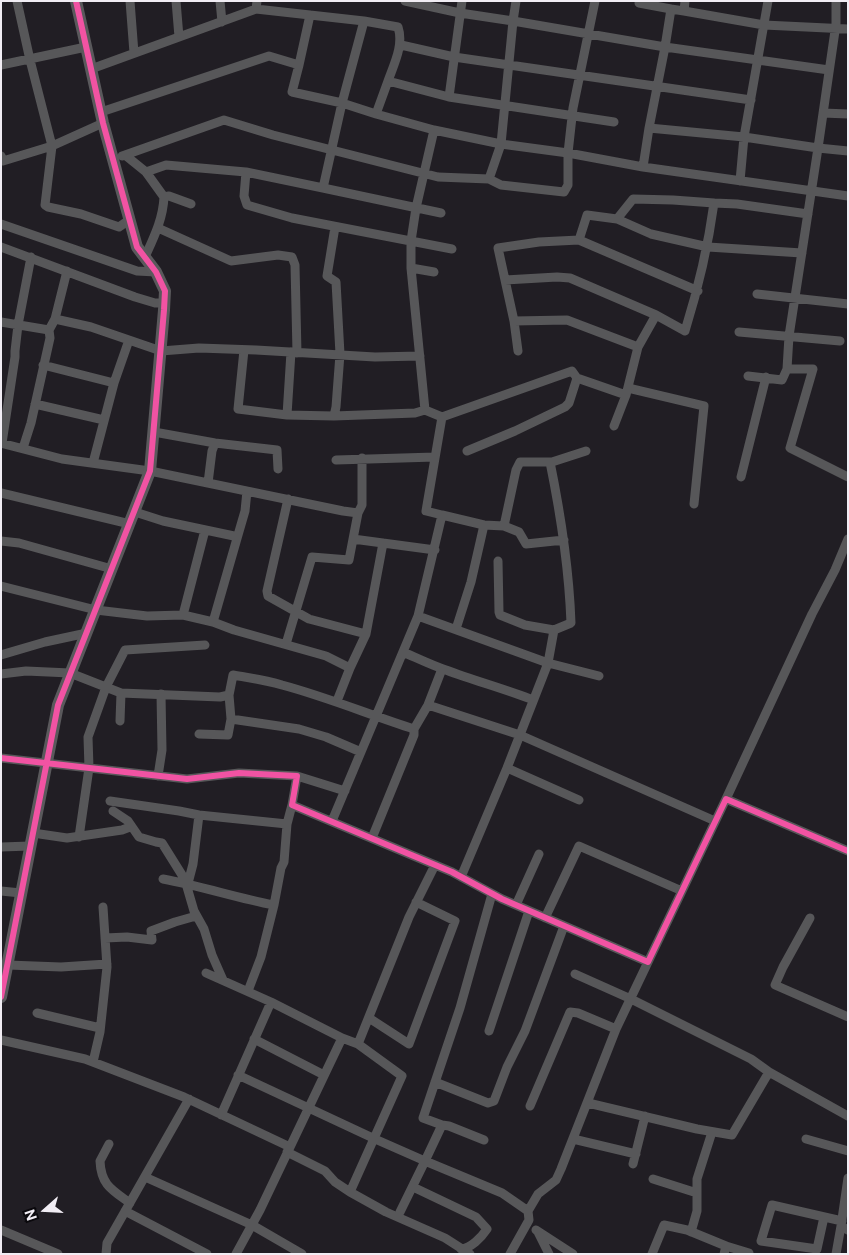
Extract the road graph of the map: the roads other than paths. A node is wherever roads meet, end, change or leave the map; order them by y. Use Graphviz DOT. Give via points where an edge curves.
graph roads {
  1 [pos="17,1"];
  2 [pos="76,1"];
  3 [pos="130,1"];
  4 [pos="176,1"];
  5 [pos="220,1"];
  6 [pos="405,1"];
  7 [pos="462,1"];
  8 [pos="516,1"];
  9 [pos="594,1"];
  10 [pos="685,1"];
  11 [pos="768,1"];
  12 [pos="836,1"];
  13 [pos="639,3"];
  14 [pos="257,5"];
  15 [pos="671,9"];
  16 [pos="684,11"];
  17 [pos="460,13"];
  18 [pos="310,15"];
  19 [pos="364,21"];
  20 [pos="513,21"];
  21 [pos="222,22"];
  22 [pos="764,25"];
  23 [pos="835,28"];
  24 [pos="848,29"];
  25 [pos="588,34"];
  26 [pos="179,37"];
  27 [pos="401,45"];
  28 [pos="86,47"];
  29 [pos="665,47"];
  30 [pos="134,53"];
  31 [pos="454,57"];
  32 [pos="30,60"];
  33 [pos="758,61"];
  34 [pos="508,64"];
  35 [pos="299,65"];
  36 [pos="1,66"];
  37 [pos="91,69"];
  38 [pos="829,70"];
  39 [pos="580,74"];
  40 [pos="388,81"];
  41 [pos="657,88"];
  42 [pos="449,97"];
  43 [pos="751,100"];
  44 [pos="342,103"];
  45 [pos="504,106"];
  46 [pos="823,113"];
  47 [pos="376,114"];
  48 [pos="848,114"];
  49 [pos="572,116"];
  50 [pos="102,118"];
  51 [pos="614,122"];
  52 [pos="649,128"];
  53 [pos="434,130"];
  54 [pos="744,137"];
  55 [pos="501,144"];
  56 [pos="52,146"];
  57 [pos="818,148"];
  58 [pos="332,150"];
  59 [pos="848,151"];
  60 [pos="568,153"];
  61 [pos="119,157"];
  62 [pos="2,159"];
  63 [pos="643,167"];
  64 [pos="146,172"];
  65 [pos="246,172"];
  66 [pos="425,174"];
  67 [pos="489,179"];
  68 [pos="740,181"];
  69 [pos="323,188"];
  70 [pos="811,192"];
  71 [pos="848,196"];
  72 [pos="164,197"];
  73 [pos="191,204"];
  74 [pos="714,204"];
  75 [pos="416,208"];
  76 [pos="441,213"];
  77 [pos="808,214"];
  78 [pos="617,219"];
  79 [pos="129,220"];
  80 [pos="1,224"];
  81 [pos="335,227"];
  82 [pos="158,228"];
  83 [pos="579,240"];
  84 [pos="411,241"];
  85 [pos="1,246"];
  86 [pos="708,246"];
  87 [pos="452,249"];
  88 [pos="802,253"];
  89 [pos="31,257"];
  90 [pos="144,257"];
  91 [pos="411,268"];
  92 [pos="67,271"];
  93 [pos="156,272"];
  94 [pos="434,272"];
  95 [pos="505,280"];
  96 [pos="698,291"];
  97 [pos="757,294"];
  98 [pos="795,299"];
  99 [pos="165,303"];
  100 [pos="848,304"];
  101 [pos="656,315"];
  102 [pos="55,319"];
  103 [pos="514,321"];
  104 [pos="1,322"];
  105 [pos="18,325"];
  106 [pos="50,330"];
  107 [pos="739,332"];
  108 [pos="789,336"];
  109 [pos="129,340"];
  110 [pos="840,342"];
  111 [pos="638,347"];
  112 [pos="244,350"];
  113 [pos="161,351"];
  114 [pos="518,352"];
  115 [pos="294,353"];
  116 [pos="339,355"];
  117 [pos="420,356"];
  118 [pos="43,365"];
  119 [pos="788,369"];
  120 [pos="748,376"];
  121 [pos="766,377"];
  122 [pos="578,378"];
  123 [pos="114,383"];
  124 [pos="627,391"];
  125 [pos="35,404"];
  126 [pos="425,410"];
  127 [pos="287,415"];
  128 [pos="334,416"];
  129 [pos="442,417"];
  130 [pos="104,420"];
  131 [pos="614,426"];
  132 [pos="154,432"];
  133 [pos="2,443"];
  134 [pos="214,443"];
  135 [pos="22,448"];
  136 [pos="467,450"];
  137 [pos="586,451"];
  138 [pos="435,457"];
  139 [pos="362,458"];
  140 [pos="336,460"];
  141 [pos="550,462"];
  142 [pos="93,463"];
  143 [pos="278,469"];
  144 [pos="150,472"];
  145 [pos="741,477"];
  146 [pos="848,477"];
  147 [pos="208,483"];
  148 [pos="247,491"];
  149 [pos="1,493"];
  150 [pos="288,500"];
  151 [pos="694,504"];
  152 [pos="358,513"];
  153 [pos="442,515"];
  154 [pos="132,518"];
  155 [pos="484,525"];
  156 [pos="504,526"];
  157 [pos="205,530"];
  158 [pos="238,535"];
  159 [pos="353,539"];
  160 [pos="564,540"];
  161 [pos="1,541"];
  162 [pos="383,543"];
  163 [pos="847,543"];
  164 [pos="434,550"];
  165 [pos="498,560"];
  166 [pos="112,569"];
  167 [pos="1,586"];
  168 [pos="96,610"];
  169 [pos="296,611"];
  170 [pos="183,615"];
  171 [pos="418,616"];
  172 [pos="213,622"];
  173 [pos="456,629"];
  174 [pos="554,630"];
  175 [pos="86,633"];
  176 [pos="366,634"];
  177 [pos="286,644"];
  178 [pos="205,645"];
  179 [pos="403,652"];
  180 [pos="1,655"];
  181 [pos="548,663"];
  182 [pos="350,668"];
  183 [pos="442,669"];
  184 [pos="70,673"];
  185 [pos="1,674"];
  186 [pos="599,676"];
  187 [pos="106,687"];
  188 [pos="121,693"];
  189 [pos="160,694"];
  190 [pos="229,695"];
  191 [pos="534,700"];
  192 [pos="338,702"];
  193 [pos="428,705"];
  194 [pos="375,716"];
  195 [pos="231,719"];
  196 [pos="120,721"];
  197 [pos="414,729"];
  198 [pos="199,734"];
  199 [pos="520,735"];
  200 [pos="361,752"];
  201 [pos="1,758"];
  202 [pos="46,763"];
  203 [pos="89,768"];
  204 [pos="507,768"];
  205 [pos="158,776"];
  206 [pos="296,776"];
  207 [pos="345,792"];
  208 [pos="726,799"];
  209 [pos="579,800"];
  210 [pos="110,801"];
  211 [pos="292,805"];
  212 [pos="113,811"];
  213 [pos="199,815"];
  214 [pos="332,821"];
  215 [pos="714,821"];
  216 [pos="287,824"];
  217 [pos="130,826"];
  218 [pos="79,837"];
  219 [pos="372,838"];
  220 [pos="32,840"];
  221 [pos="1,847"];
  222 [pos="848,852"];
  223 [pos="539,854"];
  224 [pos="435,865"];
  225 [pos="461,877"];
  226 [pos="163,880"];
  227 [pos="187,883"];
  228 [pos="1,891"];
  229 [pos="682,891"];
  230 [pos="22,893"];
  231 [pos="492,894"];
  232 [pos="416,902"];
  233 [pos="274,905"];
  234 [pos="516,905"];
  235 [pos="103,907"];
  236 [pos="530,911"];
  237 [pos="196,916"];
  238 [pos="545,918"];
  239 [pos="810,918"];
  240 [pos="564,926"];
  241 [pos="105,938"];
  242 [pos="648,962"];
  243 [pos="8,964"];
  244 [pos="107,964"];
  245 [pos="206,972"];
  246 [pos="575,974"];
  247 [pos="223,980"];
  248 [pos="248,991"];
  249 [pos="1,997"];
  250 [pos="631,999"];
  251 [pos="271,1002"];
  252 [pos="37,1013"];
  253 [pos="848,1017"];
  254 [pos="369,1018"];
  255 [pos="100,1028"];
  256 [pos="616,1029"];
  257 [pos="489,1031"];
  258 [pos="342,1038"];
  259 [pos="254,1039"];
  260 [pos="1,1040"];
  261 [pos="358,1044"];
  262 [pos="93,1062"];
  263 [pos="769,1072"];
  264 [pos="238,1075"];
  265 [pos="324,1075"];
  266 [pos="435,1082"];
  267 [pos="189,1099"];
  268 [pos="588,1103"];
  269 [pos="530,1106"];
  270 [pos="309,1107"];
  271 [pos="221,1114"];
  272 [pos="645,1116"];
  273 [pos="848,1116"];
  274 [pos="442,1125"];
  275 [pos="712,1132"];
  276 [pos="375,1139"];
  277 [pos="574,1139"];
  278 [pos="806,1139"];
  279 [pos="484,1140"];
  280 [pos="109,1144"];
  281 [pos="288,1149"];
  282 [pos="848,1151"];
  283 [pos="636,1154"];
  284 [pos="425,1161"];
  285 [pos="633,1164"];
  286 [pos="145,1177"];
  287 [pos="848,1178"];
  288 [pos="653,1179"];
  289 [pos="413,1188"];
  290 [pos="350,1192"];
  291 [pos="697,1193"];
  292 [pos="128,1207"];
  293 [pos="400,1212"];
  294 [pos="528,1216"];
  295 [pos="824,1217"];
  296 [pos="252,1225"];
  297 [pos="843,1226"];
  298 [pos="1,1230"];
  299 [pos="536,1230"];
  300 [pos="691,1232"];
  301 [pos="35,1249"];
  302 [pos="725,1250"];
  303 [pos="460,1251"];
  304 [pos="806,1251"];
  305 [pos="749,1253"];
  306 [pos="58,1254"];
  307 [pos="106,1254"];
  308 [pos="207,1254"];
  309 [pos="236,1254"];
  310 [pos="302,1254"];
  311 [pos="470,1254"];
  312 [pos="510,1254"];
  313 [pos="549,1254"];
  314 [pos="573,1254"];
  315 [pos="652,1254"];
  316 [pos="836,1254"];
  1 -- 32 [label="street"];
  2 -- 28 [label="street"];
  3 -- 30 [label="street"];
  4 -- 26 [label="street"];
  5 -- 21 [label="street"];
  6 -- 17 [label="street"];
  7 -- 17 [label="street"];
  8 -- 20 [label="street"];
  9 -- 25 [label="street"];
  10 -- 16 [label="street"];
  11 -- 22 [label="street"];
  12 -- 23 [label="street"];
  13 -- 15 [label="street"];
  14 -- 18 [label="street"];
  14 -- 21 [label="street"];
  15 -- 16 [label="street"];
  15 -- 29 [label="street"];
  16 -- 22 [label="street"];
  17 -- 20 [label="street"];
  17 -- 31 [label="street"];
  18 -- 19 [label="street"];
  18 -- 35 [label="street"];
  19 -- 27 [label="street" via="398,27"];
  19 -- 44 [label="street"];
  20 -- 25 [label="street"];
  20 -- 34 [label="street"];
  21 -- 26 [label="street"];
  22 -- 23 [label="street"];
  22 -- 33 [label="street"];
  23 -- 24 [label="street"];
  23 -- 38 [label="street"];
  25 -- 29 [label="street"];
  25 -- 39 [label="street"];
  26 -- 30 [label="street"];
  27 -- 31 [label="street"];
  27 -- 40 [label="street"];
  28 -- 32 [label="street"];
  28 -- 37 [label="street"];
  29 -- 33 [label="street"];
  29 -- 41 [label="street"];
  30 -- 37 [label="street"];
  31 -- 34 [label="street"];
  31 -- 42 [label="street"];
  32 -- 36 [label="street"];
  32 -- 56 [label="street"];
  33 -- 38 [label="street"];
  33 -- 43 [label="street"];
  34 -- 39 [label="street"];
  34 -- 45 [label="street"];
  35 -- 44 [label="street" via="292,92"];
  35 -- 50 [label="street" via="269,56"];
  37 -- 50 [label="street"];
  38 -- 46 [label="street"];
  39 -- 41 [label="street"];
  39 -- 49 [label="street"];
  40 -- 42 [label="street"];
  40 -- 47 [label="street"];
  41 -- 43 [label="street"];
  41 -- 52 [label="street"];
  42 -- 45 [label="street"];
  43 -- 54 [label="street"];
  44 -- 47 [label="street"];
  44 -- 58 [label="street"];
  45 -- 49 [label="street"];
  45 -- 55 [label="street"];
  46 -- 48 [label="street"];
  46 -- 57 [label="street"];
  47 -- 53 [label="street"];
  49 -- 51 [label="street"];
  49 -- 60 [label="street"];
  50 -- 56 [label="street"];
  50 -- 61 [label="street"];
  52 -- 54 [label="street"];
  52 -- 63 [label="street"];
  53 -- 55 [label="street"];
  53 -- 66 [label="street"];
  54 -- 57 [label="street"];
  54 -- 68 [label="street"];
  55 -- 60 [label="street"];
  55 -- 67 [label="street"];
  56 -- 62 [label="street"];
  56 -- 79 [label="street" via="48,207 119,227"];
  57 -- 59 [label="street"];
  57 -- 70 [label="street"];
  58 -- 61 [label="street" via="224,120"];
  58 -- 66 [label="street"];
  58 -- 69 [label="street"];
  60 -- 63 [label="street"];
  60 -- 67 [label="street" via="568,185 564,192 501,185"];
  61 -- 64 [label="street"];
  61 -- 79 [label="street"];
  63 -- 68 [label="street"];
  64 -- 65 [label="street" via="166,166"];
  64 -- 72 [label="street"];
  65 -- 69 [label="street"];
  65 -- 81 [label="street" via="244,196 247,205"];
  66 -- 67 [label="street"];
  66 -- 75 [label="street"];
  68 -- 70 [label="street"];
  69 -- 75 [label="street"];
  70 -- 71 [label="street"];
  70 -- 77 [label="street"];
  72 -- 73 [label="street"];
  72 -- 82 [label="street"];
  74 -- 77 [label="street"];
  74 -- 78 [label="street" via="632,199"];
  74 -- 86 [label="street"];
  75 -- 76 [label="street"];
  75 -- 84 [label="street"];
  77 -- 88 [label="street"];
  78 -- 83 [label="street" via="587,215"];
  78 -- 86 [label="street" via="652,234"];
  79 -- 90 [label="street" via="137,247"];
  80 -- 93 [label="street" via="137,271"];
  81 -- 84 [label="street"];
  81 -- 116 [label="street" via="327,276 336,282"];
  82 -- 90 [label="street"];
  82 -- 115 [label="street" via="231,261 292,256 295,265"];
  83 -- 95 [label="street" via="498,248"];
  83 -- 96 [label="street"];
  84 -- 87 [label="street"];
  84 -- 91 [label="street"];
  85 -- 89 [label="street"];
  86 -- 88 [label="street"];
  86 -- 96 [label="street"];
  88 -- 98 [label="street"];
  89 -- 92 [label="street"];
  89 -- 105 [label="street"];
  90 -- 93 [label="street"];
  91 -- 94 [label="street"];
  91 -- 117 [label="street"];
  92 -- 99 [label="street" via="135,297"];
  92 -- 102 [label="street"];
  93 -- 99 [label="street" via="165,291"];
  95 -- 101 [label="street" via="570,278"];
  95 -- 103 [label="street"];
  96 -- 101 [label="street" via="685,331"];
  97 -- 98 [label="street"];
  98 -- 100 [label="street"];
  98 -- 108 [label="street"];
  99 -- 113 [label="street"];
  101 -- 111 [label="street"];
  102 -- 106 [label="street"];
  102 -- 109 [label="street"];
  103 -- 111 [label="street" via="567,320"];
  103 -- 114 [label="street"];
  104 -- 105 [label="street"];
  105 -- 106 [label="street"];
  105 -- 133 [label="street"];
  106 -- 118 [label="street"];
  107 -- 108 [label="street"];
  108 -- 110 [label="street"];
  108 -- 119 [label="street"];
  109 -- 113 [label="street"];
  109 -- 123 [label="street"];
  111 -- 124 [label="street"];
  112 -- 113 [label="street" via="199,348"];
  112 -- 115 [label="street"];
  112 -- 127 [label="street" via="238,410"];
  113 -- 132 [label="street"];
  115 -- 116 [label="street"];
  115 -- 127 [label="street"];
  116 -- 117 [label="street"];
  116 -- 128 [label="street"];
  117 -- 126 [label="street"];
  118 -- 123 [label="street"];
  118 -- 125 [label="street"];
  119 -- 121 [label="street" via="782,380"];
  119 -- 146 [label="street" via="813,369 790,448"];
  120 -- 121 [label="street"];
  121 -- 145 [label="street"];
  122 -- 124 [label="street"];
  122 -- 129 [label="street" via="572,371"];
  122 -- 136 [label="street" via="565,407"];
  123 -- 130 [label="street"];
  124 -- 131 [label="street"];
  124 -- 151 [label="street" via="704,406"];
  125 -- 130 [label="street"];
  125 -- 135 [label="street"];
  126 -- 128 [label="street"];
  126 -- 129 [label="street"];
  127 -- 128 [label="street"];
  129 -- 138 [label="street"];
  130 -- 142 [label="street"];
  132 -- 134 [label="street"];
  132 -- 144 [label="street"];
  133 -- 135 [label="street"];
  134 -- 143 [label="street" via="277,450"];
  134 -- 147 [label="street"];
  135 -- 142 [label="street"];
  137 -- 141 [label="street"];
  138 -- 139 [label="street"];
  138 -- 153 [label="street" via="426,511"];
  139 -- 140 [label="street"];
  139 -- 152 [label="street" via="362,505"];
  141 -- 156 [label="street" via="520,462"];
  141 -- 160 [label="street"];
  142 -- 144 [label="street"];
  144 -- 147 [label="street"];
  144 -- 154 [label="street"];
  147 -- 148 [label="street"];
  148 -- 150 [label="street"];
  148 -- 158 [label="street"];
  149 -- 154 [label="street"];
  150 -- 152 [label="street"];
  150 -- 169 [label="street" via="267,591 268,596"];
  152 -- 159 [label="street"];
  153 -- 155 [label="street"];
  153 -- 164 [label="street"];
  154 -- 157 [label="street"];
  154 -- 166 [label="street"];
  155 -- 156 [label="street"];
  155 -- 173 [label="street"];
  156 -- 160 [label="street" via="519,532 526,544"];
  157 -- 158 [label="street"];
  157 -- 170 [label="street"];
  158 -- 172 [label="street"];
  159 -- 162 [label="street"];
  159 -- 169 [label="street" via="349,560 312,557"];
  160 -- 174 [label="street" via="571,623"];
  161 -- 166 [label="street" via="20,543"];
  162 -- 164 [label="street"];
  162 -- 176 [label="street"];
  163 -- 208 [label="street"];
  164 -- 171 [label="street"];
  165 -- 174 [label="street" via="500,615 524,626"];
  166 -- 168 [label="street"];
  167 -- 168 [label="street"];
  168 -- 170 [label="street" via="147,616"];
  168 -- 175 [label="street"];
  169 -- 176 [label="street" via="309,618"];
  169 -- 177 [label="street"];
  170 -- 172 [label="street"];
  171 -- 173 [label="street"];
  171 -- 179 [label="street"];
  172 -- 177 [label="street"];
  173 -- 181 [label="street"];
  174 -- 181 [label="street"];
  175 -- 180 [label="street"];
  175 -- 184 [label="street"];
  176 -- 182 [label="street"];
  177 -- 182 [label="street" via="326,656"];
  178 -- 187 [label="street" via="124,650"];
  179 -- 183 [label="street"];
  179 -- 194 [label="street"];
  181 -- 186 [label="street"];
  181 -- 191 [label="street"];
  182 -- 192 [label="street"];
  183 -- 191 [label="street"];
  183 -- 193 [label="street"];
  184 -- 185 [label="street" via="26,671"];
  184 -- 187 [label="street"];
  184 -- 202 [label="street" via="58,705"];
  187 -- 188 [label="street"];
  187 -- 203 [label="street" via="88,737"];
  188 -- 189 [label="street"];
  188 -- 196 [label="street"];
  189 -- 190 [label="street"];
  189 -- 205 [label="street" via="162,750"];
  190 -- 192 [label="street" via="233,675 281,684"];
  190 -- 195 [label="street"];
  191 -- 199 [label="street"];
  192 -- 194 [label="street"];
  193 -- 197 [label="street"];
  193 -- 199 [label="street"];
  194 -- 197 [label="street"];
  194 -- 200 [label="street"];
  195 -- 198 [label="street" via="228,735"];
  195 -- 200 [label="street" via="299,729"];
  197 -- 219 [label="street" via="414,736"];
  199 -- 204 [label="street"];
  199 -- 215 [label="street"];
  200 -- 207 [label="street"];
  201 -- 202 [label="street"];
  202 -- 203 [label="street"];
  202 -- 220 [label="street"];
  203 -- 205 [label="street"];
  203 -- 218 [label="street"];
  204 -- 209 [label="street"];
  204 -- 225 [label="street"];
  205 -- 206 [label="street" via="187,779 239,773"];
  206 -- 207 [label="street"];
  206 -- 211 [label="street"];
  207 -- 214 [label="street"];
  208 -- 215 [label="street"];
  208 -- 222 [label="street"];
  210 -- 213 [label="street"];
  211 -- 214 [label="street"];
  211 -- 216 [label="street"];
  212 -- 217 [label="street"];
  213 -- 216 [label="street"];
  213 -- 227 [label="street" via="193,864"];
  214 -- 219 [label="street"];
  215 -- 229 [label="street"];
  216 -- 233 [label="street" via="284,862"];
  217 -- 218 [label="street"];
  217 -- 227 [label="street" via="138,837 162,842"];
  218 -- 220 [label="street"];
  219 -- 224 [label="street"];
  220 -- 221 [label="street"];
  220 -- 230 [label="street"];
  223 -- 234 [label="street"];
  224 -- 225 [label="street"];
  224 -- 232 [label="street"];
  225 -- 231 [label="street"];
  226 -- 227 [label="street"];
  227 -- 233 [label="street"];
  227 -- 237 [label="street"];
  228 -- 230 [label="street"];
  229 -- 238 [label="street" via="579,846"];
  229 -- 242 [label="street"];
  230 -- 243 [label="street"];
  231 -- 234 [label="street"];
  231 -- 266 [label="street"];
  232 -- 254 [label="street"];
  232 -- 254 [label="street" via="456,921 409,1044"];
  233 -- 248 [label="street" via="261,957"];
  234 -- 236 [label="street"];
  235 -- 241 [label="street"];
  236 -- 238 [label="street"];
  236 -- 257 [label="street"];
  237 -- 241 [label="street" via="151,931 152,940"];
  237 -- 247 [label="street"];
  238 -- 240 [label="street"];
  239 -- 253 [label="street" via="775,985"];
  240 -- 242 [label="street"];
  240 -- 266 [label="street" via="525,1031 494,1101 488,1103"];
  241 -- 244 [label="street"];
  242 -- 250 [label="street"];
  243 -- 244 [label="street" via="61,967"];
  243 -- 249 [label="street"];
  244 -- 255 [label="street"];
  245 -- 247 [label="street"];
  246 -- 250 [label="street"];
  247 -- 248 [label="street"];
  248 -- 251 [label="street"];
  250 -- 256 [label="street"];
  250 -- 263 [label="street" via="751,1059"];
  251 -- 258 [label="street"];
  251 -- 259 [label="street"];
  252 -- 255 [label="street"];
  254 -- 261 [label="street"];
  255 -- 262 [label="street"];
  256 -- 268 [label="street"];
  256 -- 269 [label="street" via="570,1012"];
  258 -- 261 [label="street"];
  258 -- 265 [label="street"];
  259 -- 264 [label="street"];
  259 -- 265 [label="street"];
  260 -- 262 [label="street"];
  261 -- 276 [label="street" via="402,1076"];
  262 -- 267 [label="street"];
  263 -- 273 [label="street"];
  263 -- 275 [label="street" via="732,1135"];
  264 -- 270 [label="street"];
  264 -- 271 [label="street"];
  265 -- 270 [label="street"];
  266 -- 274 [label="street" via="423,1118"];
  267 -- 271 [label="street"];
  267 -- 286 [label="street"];
  268 -- 272 [label="street"];
  268 -- 277 [label="street"];
  270 -- 276 [label="street"];
  270 -- 281 [label="street"];
  271 -- 281 [label="street"];
  272 -- 275 [label="street"];
  272 -- 283 [label="street"];
  274 -- 279 [label="street"];
  274 -- 284 [label="street"];
  275 -- 291 [label="street" via="697,1179"];
  276 -- 284 [label="street"];
  276 -- 290 [label="street"];
  277 -- 283 [label="street"];
  277 -- 294 [label="street" via="556,1180 538,1194"];
  278 -- 282 [label="street"];
  280 -- 292 [label="street" via="100,1161 102,1175"];
  281 -- 290 [label="street" via="325,1171"];
  281 -- 296 [label="street"];
  283 -- 285 [label="street"];
  284 -- 289 [label="street"];
  284 -- 294 [label="street" via="502,1193"];
  286 -- 292 [label="street"];
  286 -- 296 [label="street"];
  287 -- 297 [label="street"];
  288 -- 291 [label="street"];
  289 -- 293 [label="street"];
  289 -- 303 [label="street" via="476,1217 487,1229 467,1249"];
  290 -- 303 [label="street" via="445,1238"];
  291 -- 300 [label="street" via="697,1211"];
  292 -- 307 [label="street" via="107,1244"];
  292 -- 308 [label="street"];
  294 -- 299 [label="street"];
  294 -- 312 [label="street"];
  295 -- 297 [label="street"];
  295 -- 304 [label="street" via="817,1249"];
  295 -- 304 [label="street" via="772,1205 761,1241"];
  296 -- 309 [label="street"];
  296 -- 310 [label="street"];
  297 -- 316 [label="street"];
  298 -- 301 [label="street"];
  299 -- 313 [label="street"];
  299 -- 314 [label="street"];
  300 -- 302 [label="street"];
  300 -- 315 [label="street" via="664,1225"];
  301 -- 306 [label="street"];
  302 -- 305 [label="street"];
  303 -- 311 [label="street"];
}
